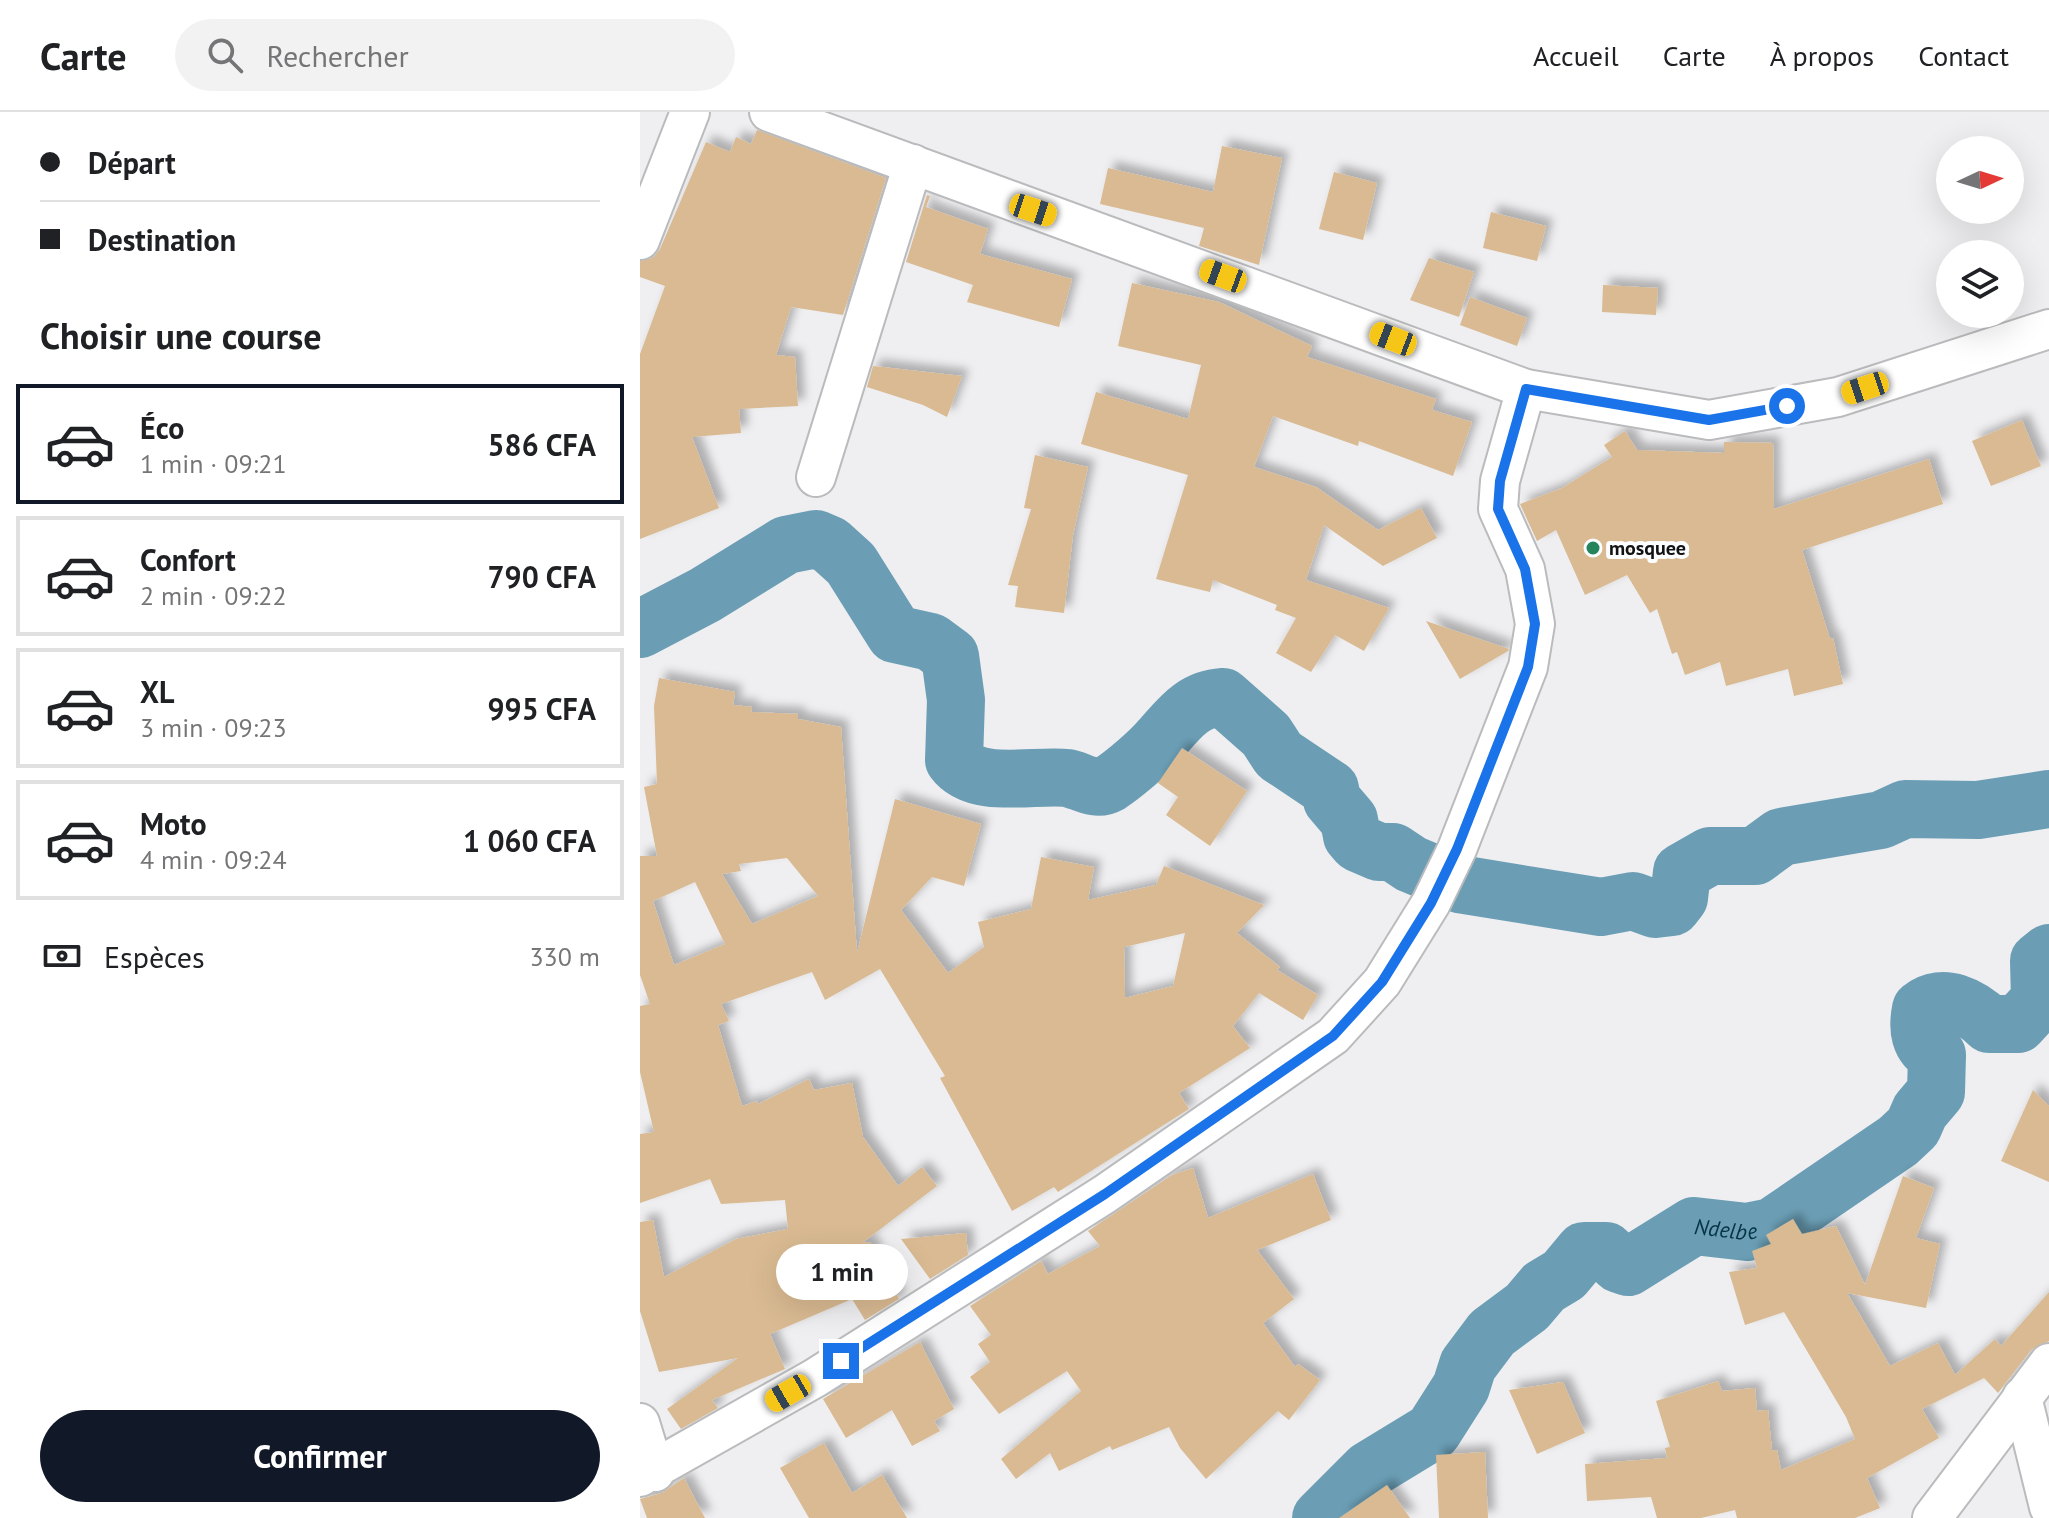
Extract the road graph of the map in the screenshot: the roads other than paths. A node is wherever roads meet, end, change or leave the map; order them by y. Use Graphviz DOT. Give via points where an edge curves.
graph roads {
  1 [pos="690,112"];
  2 [pos="769,112"];
  3 [pos="913,164"];
  4 [pos="640,240"];
  5 [pos="2049,329"];
  6 [pos="1526,389"];
  7 [pos="816,477"];
  8 [pos="2049,1363"];
  9 [pos="2022,1397"];
  10 [pos="640,1423"];
  11 [pos="648,1475"];
  12 [pos="2049,1507"];
  13 [pos="1932,1518"];
  1 -- 4 [label="street"];
  2 -- 3 [label="street"];
  3 -- 6 [label="street"];
  3 -- 7 [label="street"];
  5 -- 6 [label="street" via="1838,397 1709,420"];
  6 -- 11 [label="street" via="1500,481 1498,509 1525,569 1535,624 1528,667 1457,849 1382,982 1333,1036 1092,1202 815,1378"];
  8 -- 9 [label="street"];
  9 -- 12 [label="street"];
  9 -- 13 [label="street"];
  10 -- 11 [label="street"];
}
